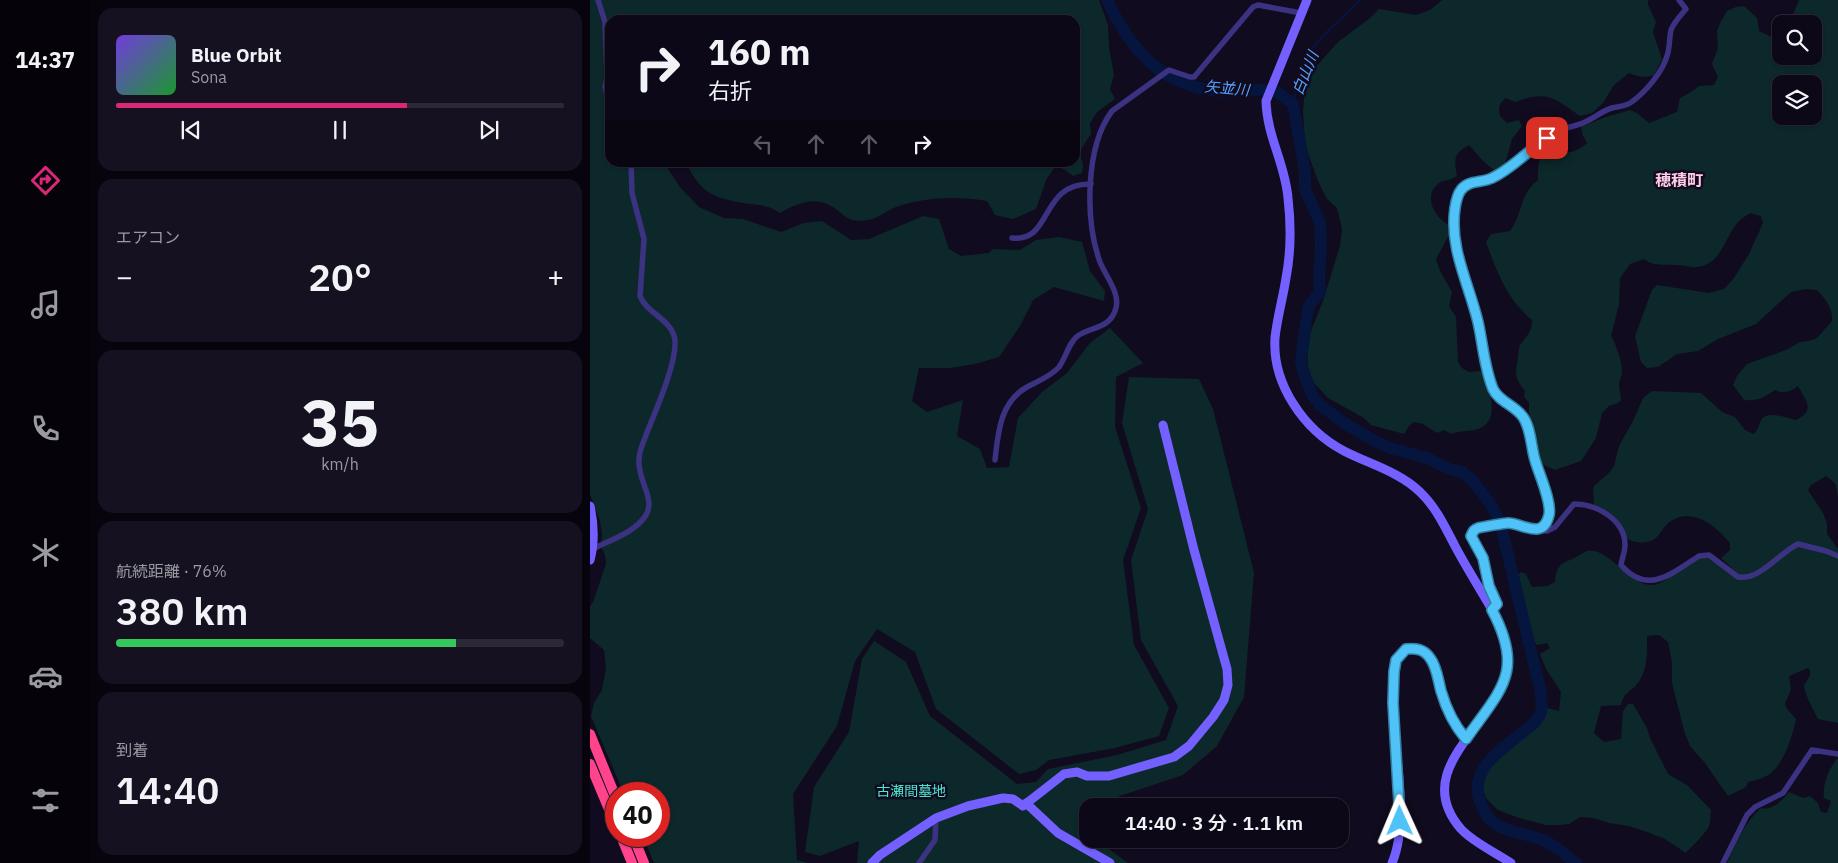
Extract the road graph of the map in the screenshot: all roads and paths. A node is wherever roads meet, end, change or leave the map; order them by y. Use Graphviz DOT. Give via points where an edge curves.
graph roads {
  1 [pos="598,0"];
  2 [pos="1307,0"];
  3 [pos="1679,0"];
  4 [pos="1301,13"];
  5 [pos="605,22"];
  6 [pos="631,167"];
  7 [pos="1091,184"];
  8 [pos="1012,238"];
  9 [pos="1163,425"];
  10 [pos="994,460"];
  11 [pos="590,506"];
  12 [pos="1536,529"];
  13 [pos="593,549"];
  14 [pos="1838,556"];
  15 [pos="590,560"];
  16 [pos="1492,610"];
  17 [pos="590,734"];
  18 [pos="1466,739"];
  19 [pos="1838,754"];
  20 [pos="590,764"];
  21 [pos="610,782"];
  22 [pos="605,800"];
  23 [pos="1026,803"];
  24 [pos="936,818"];
  25 [pos="625,847"];
  26 [pos="637,847"];
  27 [pos="632,863"];
  28 [pos="644,863"];
  29 [pos="872,863"];
  30 [pos="919,863"];
  31 [pos="1110,863"];
  32 [pos="1392,863"];
  33 [pos="1511,863"];
  34 [pos="1723,863"];
  1 -- 5 [label="street"];
  2 -- 4 [label="street"];
  3 -- 12 [label="street" via="1686,8 1672,28 1666,58 1652,81 1632,102 1560,130 1497,176 1466,186 1458,194 1454,219 1456,244 1478,322 1486,369 1495,392 1524,419 1549,503 1547,520"];
  4 -- 7 [label="street" via="1258,5 1253,7 1194,77 1169,70 1112,111 1098,139 1092,160"];
  4 -- 16 [label="street" via="1266,102 1266,119 1282,166 1288,197 1289,258 1274,349 1280,378 1294,405 1328,440 1411,484 1426,499"];
  6 -- 13 [label="street" via="632,193 644,239 640,296 661,317 675,340 670,368 640,453 640,477 650,504 648,512 638,526"];
  7 -- 8 [label="street" via="1066,189 1029,237 1022,240"];
  7 -- 10 [label="street" via="1090,214 1095,241 1116,296 1115,313 1108,322 1078,335 1058,367 1017,394 1004,411"];
  9 -- 23 [label="street" via="1227,669 1228,685 1224,700 1189,746 1174,757 1109,776 1088,776 1078,772 1064,774"];
  11 -- 13 [label="street"];
  12 -- 14 [label="street" via="1547,531 1555,527 1574,504 1604,512 1624,537 1622,565 1638,578 1650,581 1661,579 1704,555 1709,555 1742,578 1769,566 1798,544"];
  12 -- 16 [label="street" via="1509,523 1473,532 1471,536 1483,558 1489,586 1497,601"];
  13 -- 15 [label="street"];
  16 -- 18 [label="street" via="1506,640 1506,675 1493,702"];
  17 -- 21 [label="highway"];
  18 -- 32 [label="street" via="1452,720 1432,659 1417,648 1406,649 1396,660 1394,672 1400,809"];
  18 -- 33 [label="street" via="1449,769 1446,801 1462,829"];
  19 -- 34 [label="street" via="1812,750 1783,793 1747,815"];
  20 -- 22 [label="highway"];
  23 -- 24 [label="street" via="1023,806 1013,799 1003,798"];
  23 -- 31 [label="street" via="1058,833"];
  24 -- 29 [label="street"];
  24 -- 30 [label="street" via="935,840"];
  25 -- 27 [label="highway"];
  26 -- 28 [label="highway"];
}
